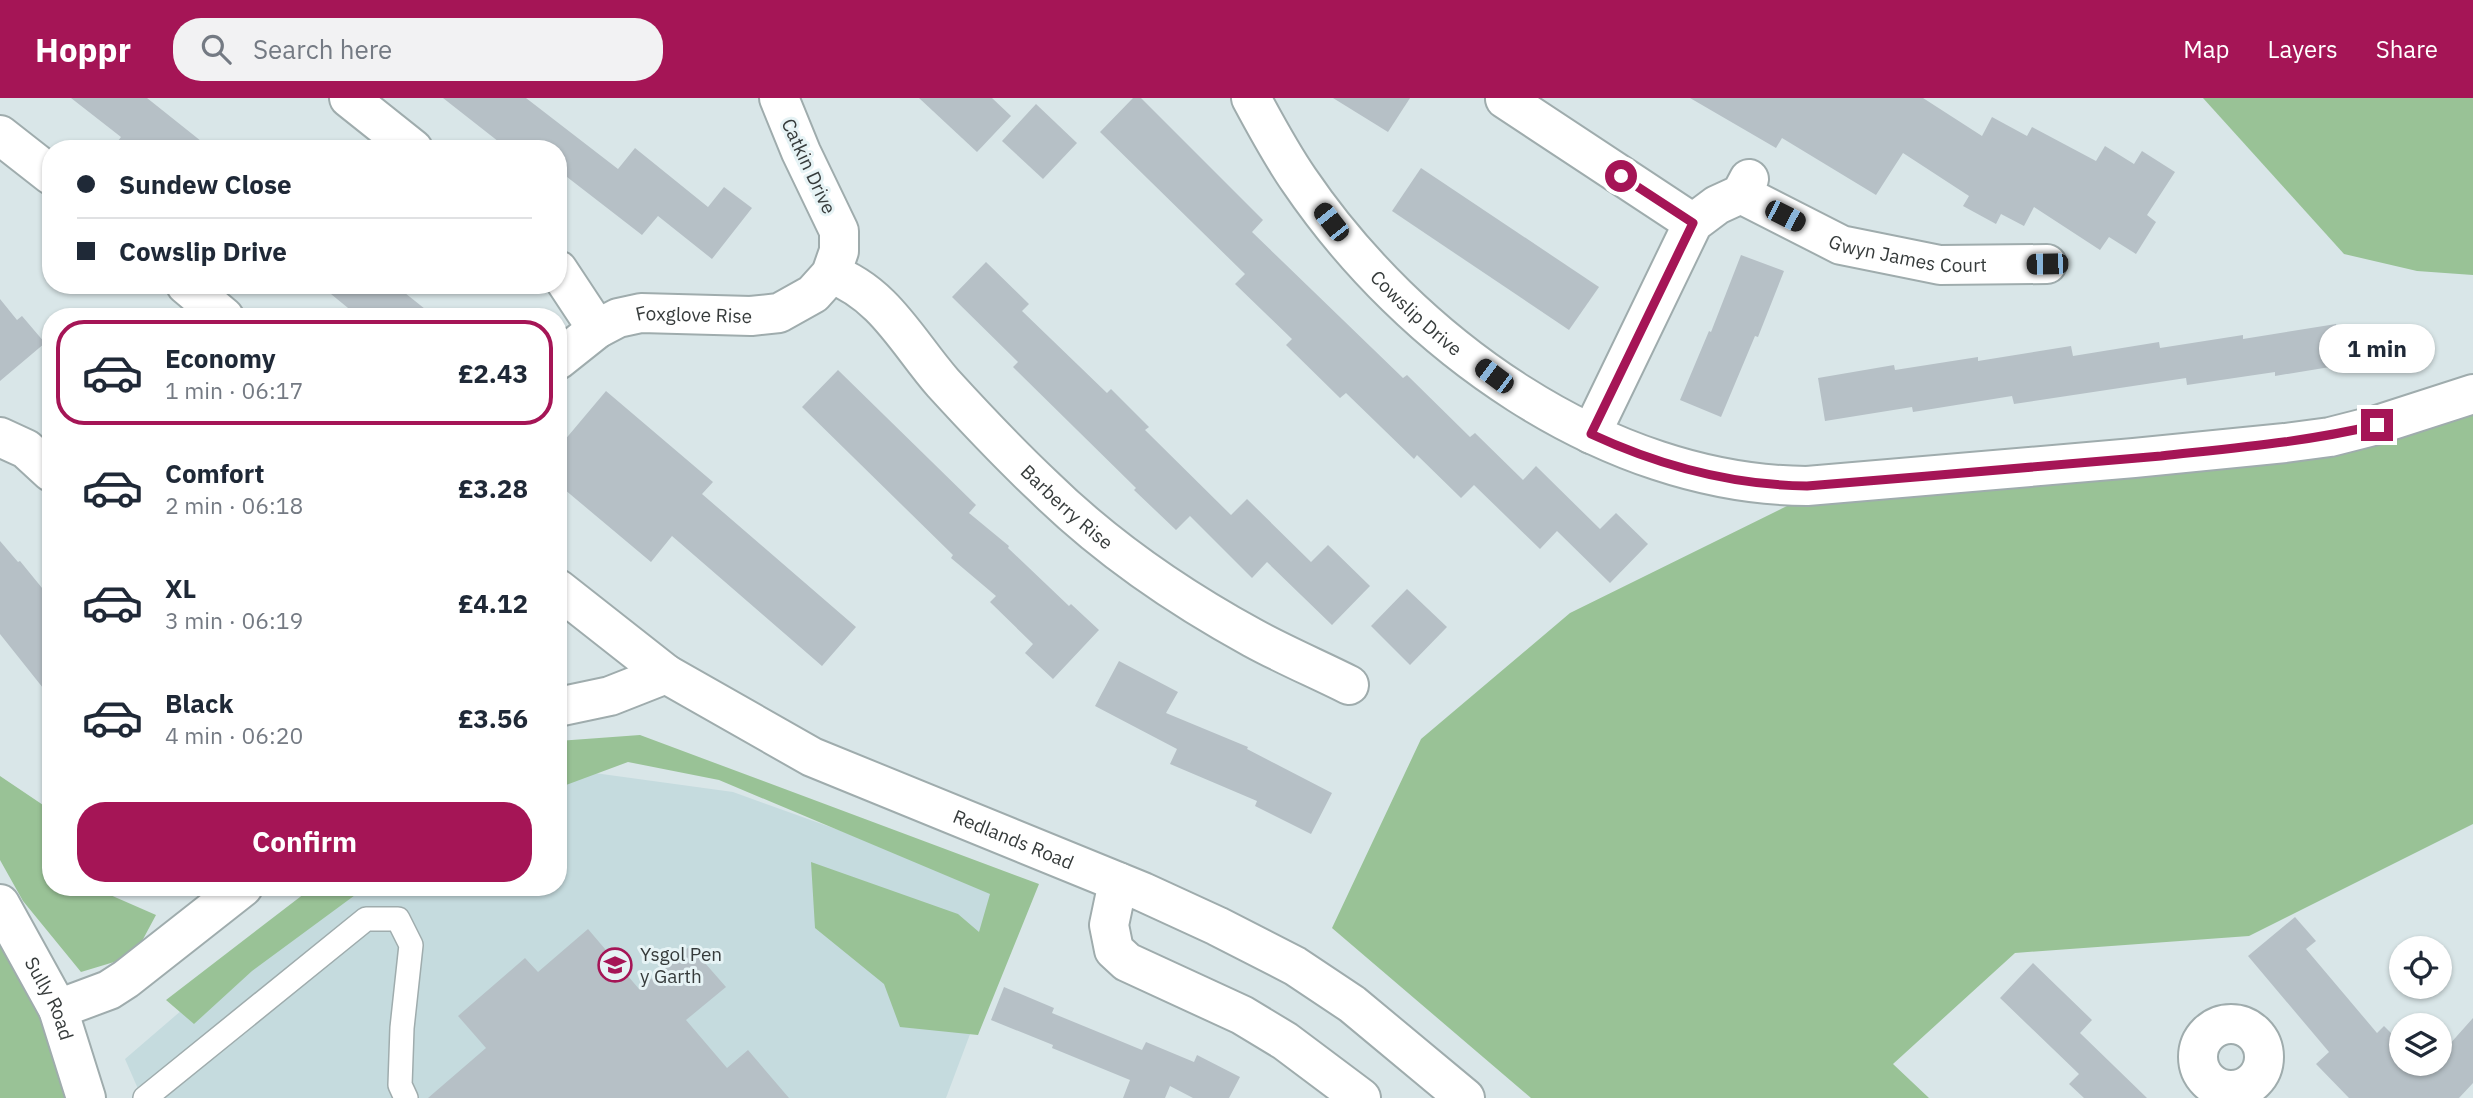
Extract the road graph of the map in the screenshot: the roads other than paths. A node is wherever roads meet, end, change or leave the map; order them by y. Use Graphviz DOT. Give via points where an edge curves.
graph roads {
  1 [pos="349,98"];
  2 [pos="779,98"];
  3 [pos="1251,98"];
  4 [pos="1505,99"];
  5 [pos="0,135"];
  6 [pos="402,140"];
  7 [pos="42,168"];
  8 [pos="1693,223"];
  9 [pos="2047,264"];
  10 [pos="831,274"];
  11 [pos="567,283"];
  12 [pos="197,294"];
  13 [pos="213,308"];
  14 [pos="597,328"];
  15 [pos="567,353"];
  16 [pos="2473,394"];
  17 [pos="1591,434"];
  18 [pos="0,437"];
  19 [pos="42,464"];
  20 [pos="567,596"];
  21 [pos="666,674"];
  22 [pos="1349,685"];
  23 [pos="567,705"];
  24 [pos="1118,882"];
  25 [pos="232,896"];
  26 [pos="0,904"];
  27 [pos="58,1009"];
  28 [pos="86,1098"];
  29 [pos="145,1098"];
  30 [pos="406,1098"];
  31 [pos="1361,1098"];
  32 [pos="1465,1098"];
  1 -- 6 [label="street"];
  2 -- 10 [label="street, Catkin Drive" via="839,231 839,251"];
  3 -- 17 [label="street, Cowslip Drive" via="1299,181 1398,297 1494,376"];
  4 -- 8 [label="street"];
  5 -- 7 [label="street"];
  8 -- 9 [label="street, Gwyn James Court" via="1745,186 1841,245 1940,265"];
  8 -- 17 [label="street"];
  10 -- 14 [label="street, Foxglove Rise" via="813,294 779,313 641,313"];
  10 -- 22 [label="street, Barberry Rise" via="870,295 941,380 1084,524 1206,610"];
  11 -- 14 [label="street"];
  12 -- 13 [label="street"];
  14 -- 15 [label="street, Foxglove Rise"];
  16 -- 17 [label="street, Cowslip Drive" via="2330,437 1807,486 1778,486 1691,471"];
  18 -- 19 [label="street" via="26,449"];
  20 -- 21 [label="street, Redlands Road"];
  21 -- 23 [label="street" via="610,696"];
  21 -- 24 [label="street, Redlands Road" via="812,757"];
  24 -- 31 [label="street" via="1109,925 1114,950 1127,962 1242,1015"];
  24 -- 32 [label="street, Redlands Road" via="1217,926 1321,982"];
  25 -- 27 [label="street" via="126,979"];
  26 -- 27 [label="street, Sully Road"];
  27 -- 28 [label="street, Sully Road"];
  29 -- 30 [label="lane" via="366,919 398,919 411,945 400,1085"];
}
